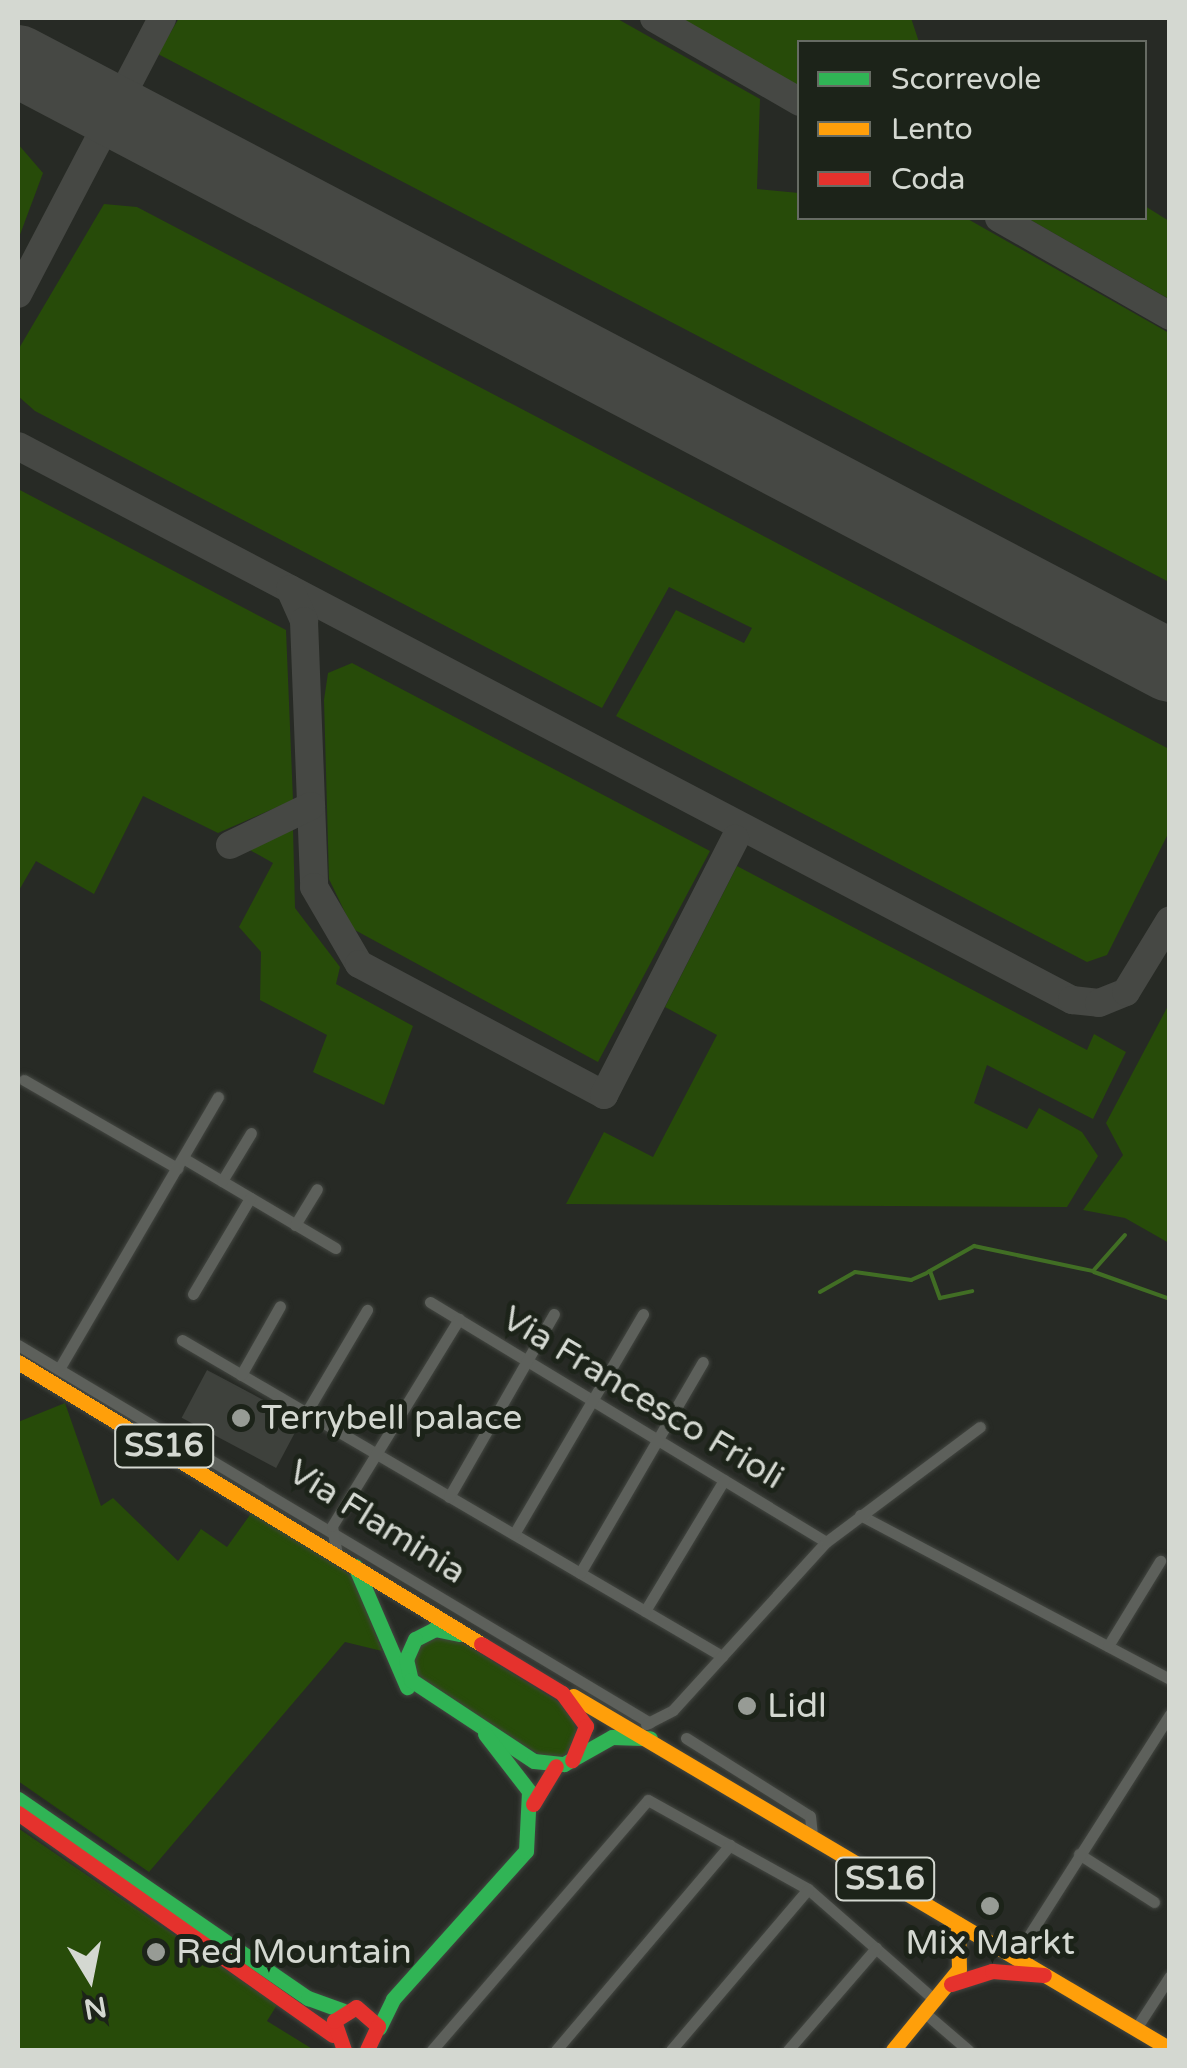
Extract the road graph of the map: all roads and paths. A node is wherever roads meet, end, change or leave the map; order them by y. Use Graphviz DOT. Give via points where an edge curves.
graph roads {
  1 [pos="24,1080"];
  2 [pos="218,1097"];
  3 [pos="251,1133"];
  4 [pos="180,1163"];
  5 [pos="222,1182"];
  6 [pos="316,1188"];
  7 [pos="250,1198"];
  8 [pos="295,1225"];
  9 [pos="334,1248"];
  10 [pos="193,1294"];
  11 [pos="430,1302"];
  12 [pos="280,1306"];
  13 [pos="367,1310"];
  14 [pos="554,1314"];
  15 [pos="643,1314"];
  16 [pos="459,1319"];
  17 [pos="182,1340"];
  18 [pos="18,1345"];
  19 [pos="528,1360"];
  20 [pos="18,1362"];
  21 [pos="703,1362"];
  22 [pos="59,1368"];
  23 [pos="242,1375"];
  24 [pos="593,1400"];
  25 [pos="306,1413"];
  26 [pos="980,1427"];
  27 [pos="658,1440"];
  28 [pos="376,1454"];
  29 [pos="724,1480"];
  30 [pos="450,1497"];
  31 [pos="860,1515"];
  32 [pos="332,1526"];
  33 [pos="514,1534"];
  34 [pos="826,1542"];
  35 [pos="343,1554"];
  36 [pos="1160,1561"];
  37 [pos="580,1573"];
  38 [pos="645,1612"];
  39 [pos="467,1636"];
  40 [pos="1108,1646"];
  41 [pos="722,1656"];
  42 [pos="1170,1679"];
  43 [pos="562,1694"];
  44 [pos="442,1706"];
  45 [pos="673,1710"];
  46 [pos="1170,1714"];
  47 [pos="644,1726"];
  48 [pos="482,1731"];
  49 [pos="686,1738"];
  50 [pos="671,1752"];
  51 [pos="564,1763"];
  52 [pos="18,1799"];
  53 [pos="532,1808"];
  54 [pos="18,1813"];
  55 [pos="812,1834"];
  56 [pos="730,1845"];
  57 [pos="1079,1854"];
  58 [pos="808,1889"];
  59 [pos="1154,1902"];
  60 [pos="958,1924"];
  61 [pos="1028,1937"];
  62 [pos="989,1942"];
  63 [pos="876,1948"];
  64 [pos="1028,1966"];
  65 [pos="1044,1975"];
  66 [pos="1170,1976"];
  67 [pos="951,1984"];
  68 [pos="393,1999"];
  69 [pos="931,2007"];
  70 [pos="362,2008"];
  71 [pos="343,2011"];
  72 [pos="1136,2030"];
  73 [pos="378,2042"];
  74 [pos="337,2045"];
  75 [pos="1167,2049"];
  76 [pos="432,2050"];
  77 [pos="556,2050"];
  78 [pos="671,2050"];
  79 [pos="788,2050"];
  80 [pos="893,2050"];
  81 [pos="968,2050"];
  1 -- 4 [label="street"];
  2 -- 4 [label="street"];
  3 -- 5 [label="street"];
  4 -- 5 [label="street"];
  4 -- 22 [label="street"];
  5 -- 7 [label="street"];
  6 -- 8 [label="street"];
  7 -- 8 [label="street"];
  7 -- 10 [label="street"];
  8 -- 9 [label="street"];
  11 -- 16 [label="street, Via Francesco Frioli"];
  12 -- 23 [label="street"];
  13 -- 25 [label="street"];
  14 -- 19 [label="street"];
  15 -- 24 [label="street"];
  16 -- 19 [label="street, Via Francesco Frioli"];
  16 -- 28 [label="street"];
  17 -- 23 [label="street"];
  18 -- 22 [label="street, Via Flaminia"];
  19 -- 24 [label="street, Via Francesco Frioli"];
  19 -- 30 [label="street"];
  20 -- 35 [label="main road, Via Flaminia / SS16"];
  21 -- 27 [label="street"];
  22 -- 32 [label="street, Via Flaminia"];
  23 -- 25 [label="street"];
  24 -- 27 [label="street, Via Francesco Frioli"];
  24 -- 33 [label="street"];
  25 -- 28 [label="street"];
  26 -- 31 [label="street"];
  27 -- 29 [label="street, Via Francesco Frioli"];
  27 -- 37 [label="street"];
  28 -- 30 [label="street"];
  28 -- 32 [label="street"];
  29 -- 34 [label="street, Via Francesco Frioli"];
  29 -- 38 [label="street"];
  30 -- 33 [label="street"];
  31 -- 34 [label="street"];
  31 -- 40 [label="street"];
  32 -- 35 [label="street"];
  32 -- 47 [label="street, Via Flaminia"];
  33 -- 37 [label="street"];
  34 -- 41 [label="street"];
  35 -- 39 [label="main road, Via Flaminia / SS16"];
  35 -- 44 [label="main road, Via Flaminia / SS16" via="374,1596 397,1676"];
  36 -- 40 [label="street"];
  37 -- 38 [label="street"];
  38 -- 41 [label="street"];
  39 -- 43 [label="main road, Via Flaminia / SS16"];
  39 -- 44 [label="main road, Via Flaminia / SS16" via="428,1631 408,1651 411,1680"];
  40 -- 42 [label="street"];
  41 -- 45 [label="street"];
  43 -- 47 [label="main road, Via Flaminia / SS16"];
  43 -- 51 [label="main road" via="586,1726"];
  44 -- 48 [label="main road, Via Flaminia / SS16"];
  45 -- 47 [label="street"];
  45 -- 50 [label="street"];
  46 -- 57 [label="street"];
  47 -- 50 [label="main road, Via Flaminia / SS16"];
  47 -- 51 [label="main road"];
  48 -- 51 [label="main road, Via Flaminia / SS16"];
  48 -- 53 [label="main road" via="518,1771"];
  49 -- 55 [label="street, Via Flaminia" via="810,1816"];
  50 -- 55 [label="main road, Via Flaminia / SS16"];
  51 -- 53 [label="main road"];
  52 -- 71 [label="main road" via="299,1993"];
  53 -- 68 [label="main road" via="517,1864"];
  54 -- 74 [label="main road"];
  55 -- 60 [label="main road, Via Flaminia / SS16"];
  56 -- 58 [label="street"];
  56 -- 76 [label="street" via="648,1800"];
  56 -- 77 [label="street"];
  57 -- 59 [label="street"];
  57 -- 61 [label="street"];
  58 -- 63 [label="street"];
  58 -- 78 [label="street"];
  60 -- 62 [label="main road, Via Flaminia / SS16"];
  60 -- 67 [label="main road" via="963,1957"];
  61 -- 62 [label="street"];
  61 -- 64 [label="street"];
  62 -- 64 [label="main road, Via Flaminia / SS16"];
  63 -- 69 [label="street"];
  63 -- 79 [label="street"];
  64 -- 65 [label="main road, Via Flaminia / SS16"];
  65 -- 67 [label="main road" via="992,1970"];
  65 -- 72 [label="main road, Via Flaminia / SS16"];
  66 -- 72 [label="street"];
  67 -- 69 [label="main road"];
  68 -- 70 [label="main road"];
  68 -- 73 [label="main road"];
  69 -- 80 [label="main road"];
  69 -- 81 [label="street"];
  70 -- 71 [label="main road"];
  70 -- 73 [label="main road"];
  71 -- 74 [label="main road"];
  72 -- 75 [label="main road, Via Flaminia / SS16"];
}
